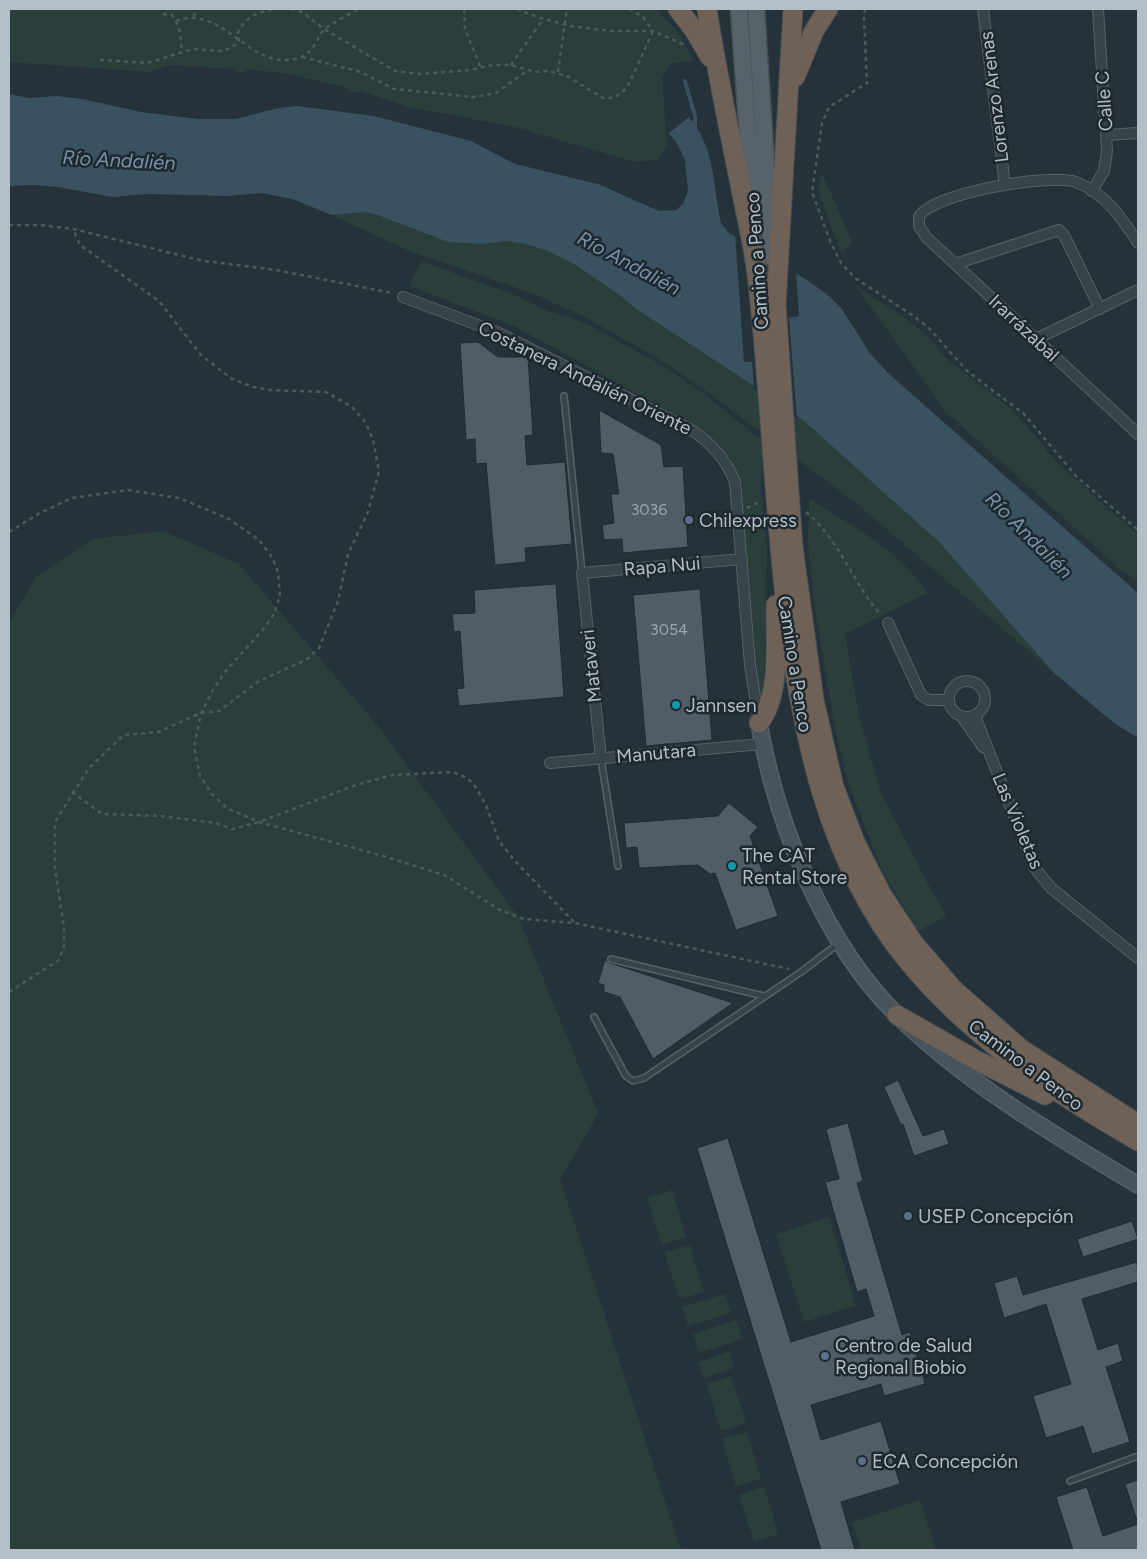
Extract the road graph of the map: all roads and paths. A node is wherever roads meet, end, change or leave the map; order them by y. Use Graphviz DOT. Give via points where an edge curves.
graph roads {
  1 [pos="196,9"];
  2 [pos="277,9"];
  3 [pos="291,9"];
  4 [pos="359,9"];
  5 [pos="464,9"];
  6 [pos="517,9"];
  7 [pos="567,9"];
  8 [pos="629,9"];
  9 [pos="678,9"];
  10 [pos="707,9"];
  11 [pos="739,9"];
  12 [pos="756,9"];
  13 [pos="793,9"];
  14 [pos="828,9"];
  15 [pos="865,9"];
  16 [pos="983,9"];
  17 [pos="1098,9"];
  18 [pos="163,14"];
  19 [pos="194,17"];
  20 [pos="543,19"];
  21 [pos="176,21"];
  22 [pos="564,24"];
  23 [pos="324,29"];
  24 [pos="653,31"];
  25 [pos="239,42"];
  26 [pos="687,47"];
  27 [pos="182,52"];
  28 [pos="302,57"];
  29 [pos="100,60"];
  30 [pos="510,65"];
  31 [pos="481,68"];
  32 [pos="528,70"];
  33 [pos="716,70"];
  34 [pos="558,72"];
  35 [pos="788,102"];
  36 [pos="1138,133"];
  37 [pos="1106,135"];
  38 [pos="760,177"];
  39 [pos="1004,185"];
  40 [pos="1092,191"];
  41 [pos="9,225"];
  42 [pos="73,229"];
  43 [pos="1138,243"];
  44 [pos="955,264"];
  45 [pos="1138,290"];
  46 [pos="403,297"];
  47 [pos="1100,309"];
  48 [pos="1036,339"];
  49 [pos="564,396"];
  50 [pos="1138,434"];
  51 [pos="775,499"];
  52 [pos="747,508"];
  53 [pos="1138,530"];
  54 [pos="9,532"];
  55 [pos="778,544"];
  56 [pos="742,559"];
  57 [pos="582,573"];
  58 [pos="888,623"];
  59 [pos="948,700"];
  60 [pos="201,713"];
  61 [pos="975,716"];
  62 [pos="962,717"];
  63 [pos="759,723"];
  64 [pos="762,744"];
  65 [pos="601,759"];
  66 [pos="992,760"];
  67 [pos="550,763"];
  68 [pos="72,792"];
  69 [pos="259,822"];
  70 [pos="618,866"];
  71 [pos="575,923"];
  72 [pos="841,942"];
  73 [pos="1138,958"];
  74 [pos="611,959"];
  75 [pos="801,972"];
  76 [pos="9,992"];
  77 [pos="764,996"];
  78 [pos="897,1015"];
  79 [pos="594,1017"];
  80 [pos="1099,1118"];
  81 [pos="1138,1124"];
  82 [pos="1138,1142"];
  83 [pos="1138,1185"];
  84 [pos="1138,1456"];
  85 [pos="1070,1481"];
  1 -- 19 [label="path"];
  2 -- 25 [label="path" via="260,12 247,19 238,33"];
  3 -- 23 [label="path" via="302,12"];
  4 -- 23 [label="path"];
  5 -- 31 [label="path" via="465,29"];
  6 -- 20 [label="path"];
  7 -- 22 [label="path"];
  8 -- 24 [label="path" via="643,17"];
  9 -- 33 [label="highway"];
  10 -- 33 [label="highway"];
  11 -- 38 [label="main road, Camino a Penco"];
  12 -- 38 [label="main road, Camino a Penco"];
  13 -- 35 [label="highway"];
  14 -- 35 [label="highway" via="806,47"];
  15 -- 53 [label="path" via="867,83 829,107 822,123 812,192 841,263 855,278 928,328 967,370 1024,414 1076,476"];
  16 -- 39 [label="street, Lorenzo Arenas"];
  17 -- 37 [label="street, Calle C"];
  18 -- 21 [label="path" via="172,15"];
  19 -- 21 [label="path"];
  19 -- 25 [label="path" via="216,24"];
  20 -- 22 [label="path"];
  20 -- 30 [label="path"];
  21 -- 27 [label="path"];
  22 -- 24 [label="path" via="612,31"];
  22 -- 34 [label="path"];
  23 -- 28 [label="path" via="313,48"];
  23 -- 31 [label="path" via="388,68 403,73"];
  24 -- 26 [label="path"];
  24 -- 34 [label="path" via="627,88 614,98 598,96"];
  25 -- 27 [label="path" via="220,50 202,48"];
  25 -- 28 [label="path" via="271,58"];
  27 -- 29 [label="path" via="147,63"];
  28 -- 32 [label="path" via="361,72 394,89 473,97 496,93"];
  30 -- 31 [label="path"];
  30 -- 32 [label="path"];
  32 -- 34 [label="path"];
  33 -- 38 [label="highway"];
  35 -- 38 [label="highway"];
  36 -- 37 [label="street"];
  37 -- 40 [label="street, Calle C" via="1106,165"];
  38 -- 51 [label="highway, Camino a Penco" via="759,289"];
  38 -- 51 [label="highway, Camino a Penco" via="776,305"];
  39 -- 40 [label="street" via="1059,179 1075,182"];
  39 -- 44 [label="street, Irarrázabal" via="934,204 919,217 922,232"];
  40 -- 43 [label="street" via="1118,213"];
  41 -- 42 [label="path"];
  42 -- 46 [label="path" via="204,260 328,279"];
  42 -- 60 [label="path" via="80,245 159,301 201,355 219,370 253,387 326,392 352,407 366,423 372,440 379,471 374,494 348,554 338,601 319,648 290,669 259,681 219,711"];
  44 -- 47 [label="street" via="1059,230 1064,234"];
  44 -- 48 [label="street, Irarrázabal"];
  45 -- 47 [label="street"];
  46 -- 56 [label="street, Costanera Andalién Oriente" via="499,333 690,429 713,447 731,471 737,494"];
  47 -- 48 [label="street"];
  48 -- 50 [label="street, Irarrázabal"];
  49 -- 57 [label="lane"];
  51 -- 52 [label="path"];
  51 -- 55 [label="highway, Camino a Penco"];
  51 -- 58 [label="path" via="818,523 870,603"];
  51 -- 81 [label="highway, Camino a Penco" via="793,546 808,663 826,758 847,824 882,895 933,967 974,1010 1045,1066"];
  54 -- 60 [label="path" via="72,498 128,490 179,498 229,519 259,540 278,572 280,596 274,614 225,672"];
  55 -- 63 [label="highway" via="773,692"];
  55 -- 80 [label="highway, Camino a Penco" via="794,673 809,749 830,819 860,888 900,950 943,1000 1010,1058"];
  56 -- 57 [label="street, Rapa Nui"];
  56 -- 63 [label="street, Costanera Andalién Oriente" via="750,665"];
  57 -- 65 [label="street, Mataveri"];
  58 -- 59 [label="street" via="922,695 929,700"];
  59 -- 61 [label="street" via="957,683 971,681 978,684 985,695 985,703"];
  59 -- 62 [label="street" via="954,712"];
  60 -- 68 [label="path" via="158,732 124,735 89,768"];
  60 -- 69 [label="path" via="194,747 200,776 227,808"];
  61 -- 62 [label="street"];
  61 -- 66 [label="street"];
  62 -- 66 [label="street"];
  63 -- 64 [label="street"];
  64 -- 65 [label="street, Manutara"];
  64 -- 72 [label="street" via="800,862"];
  65 -- 67 [label="street, Manutara"];
  65 -- 70 [label="lane"];
  66 -- 73 [label="street, Las Violetas" via="1034,867 1042,878"];
  68 -- 69 [label="path" via="102,814 161,816 216,823 232,829"];
  68 -- 76 [label="path" via="55,822 55,870 64,946 59,960"];
  69 -- 71 [label="path" via="444,875 500,910 524,919"];
  69 -- 71 [label="path" via="356,785 393,775 452,772 473,784 486,805 499,841"];
  71 -- 75 [label="path"];
  72 -- 75 [label="lane"];
  72 -- 78 [label="street"];
  74 -- 77 [label="lane"];
  75 -- 77 [label="lane"];
  77 -- 79 [label="lane" via="644,1078 633,1081 626,1076"];
  78 -- 80 [label="highway" via="1003,1074"];
  78 -- 83 [label="street" via="975,1082"];
  80 -- 82 [label="highway, Camino a Penco"];
  84 -- 85 [label="lane"];
}
